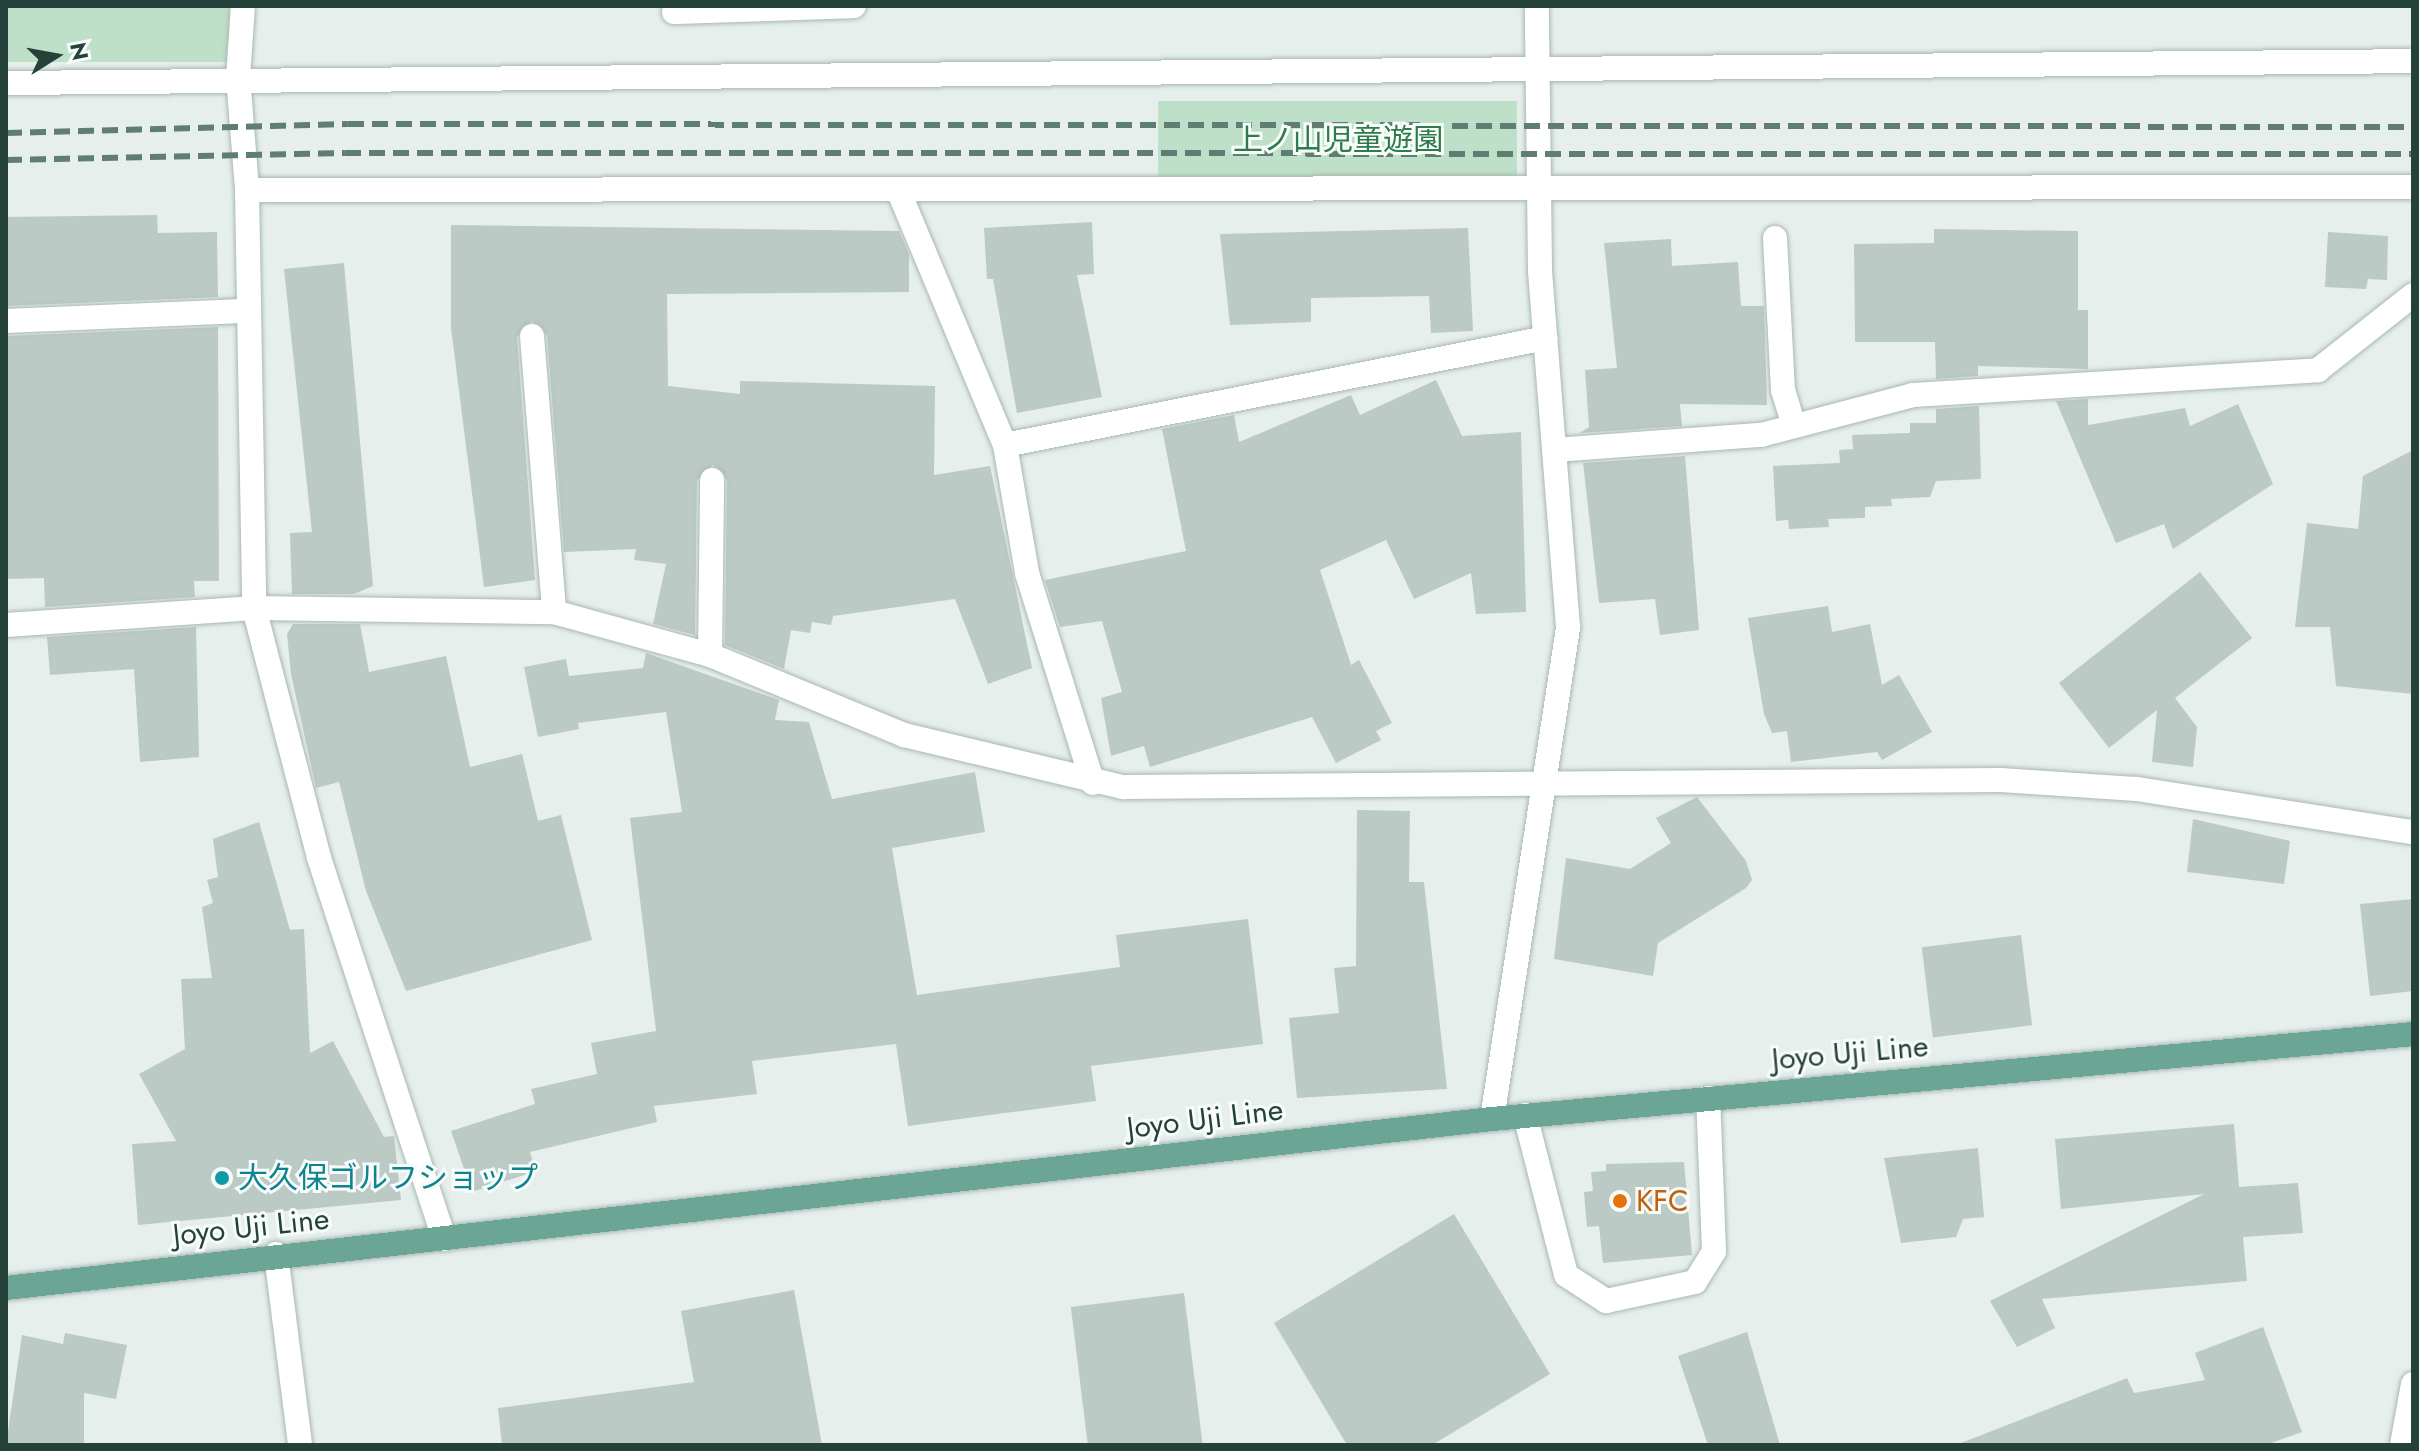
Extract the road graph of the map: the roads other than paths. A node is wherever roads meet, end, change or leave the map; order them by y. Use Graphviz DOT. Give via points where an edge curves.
graph roads {
  1 [pos="243,6"];
  2 [pos="854,6"];
  3 [pos="1537,6"];
  4 [pos="674,12"];
  5 [pos="2413,61"];
  6 [pos="1538,67"];
  7 [pos="238,77"];
  8 [pos="6,83"];
  9 [pos="2413,187"];
  10 [pos="247,190"];
  11 [pos="1539,190"];
  12 [pos="899,192"];
  13 [pos="1775,238"];
  14 [pos="2413,295"];
  15 [pos="249,311"];
  16 [pos="6,321"];
  17 [pos="532,336"];
  18 [pos="1546,338"];
  19 [pos="1793,422"];
  20 [pos="1005,445"];
  21 [pos="1555,450"];
  22 [pos="712,480"];
  23 [pos="254,608"];
  24 [pos="554,612"];
  25 [pos="6,625"];
  26 [pos="710,655"];
  27 [pos="1548,779"];
  28 [pos="1093,783"];
  29 [pos="2413,832"];
  30 [pos="2413,1034"];
  31 [pos="1708,1098"];
  32 [pos="1525,1115"];
  33 [pos="1492,1119"];
  34 [pos="444,1239"];
  35 [pos="276,1254"];
  36 [pos="6,1288"];
  37 [pos="2413,1384"];
  38 [pos="300,1445"];
  39 [pos="2402,1445"];
  1 -- 7 [label="street"];
  2 -- 4 [label="street"];
  3 -- 6 [label="street"];
  5 -- 6 [label="street"];
  6 -- 7 [label="street"];
  6 -- 11 [label="street"];
  7 -- 8 [label="street"];
  7 -- 10 [label="street"];
  9 -- 11 [label="street"];
  10 -- 12 [label="street"];
  10 -- 15 [label="street"];
  11 -- 12 [label="street"];
  11 -- 18 [label="street"];
  12 -- 20 [label="street"];
  13 -- 19 [label="street" via="1783,390"];
  14 -- 19 [label="street" via="2318,370 1913,395"];
  15 -- 16 [label="street"];
  15 -- 23 [label="street"];
  17 -- 24 [label="street"];
  18 -- 20 [label="street"];
  18 -- 21 [label="street"];
  19 -- 21 [label="street" via="1761,435"];
  20 -- 28 [label="street" via="1027,573"];
  21 -- 27 [label="street" via="1568,627"];
  22 -- 26 [label="street"];
  23 -- 24 [label="street"];
  23 -- 25 [label="street"];
  23 -- 34 [label="street" via="319,858"];
  24 -- 26 [label="street"];
  26 -- 28 [label="street" via="904,735"];
  27 -- 28 [label="street"];
  27 -- 29 [label="street" via="2001,780 2152,791"];
  27 -- 33 [label="street"];
  30 -- 31 [label="main road, Joyo Uji Line"];
  31 -- 32 [label="main road, Joyo Uji Line"];
  31 -- 32 [label="street" via="1714,1251 1695,1282 1606,1301 1566,1275"];
  32 -- 33 [label="main road, Joyo Uji Line"];
  33 -- 34 [label="main road, Joyo Uji Line"];
  34 -- 35 [label="main road, Joyo Uji Line"];
  35 -- 36 [label="main road, Joyo Uji Line"];
  35 -- 38 [label="street"];
  37 -- 39 [label="street"];
}
